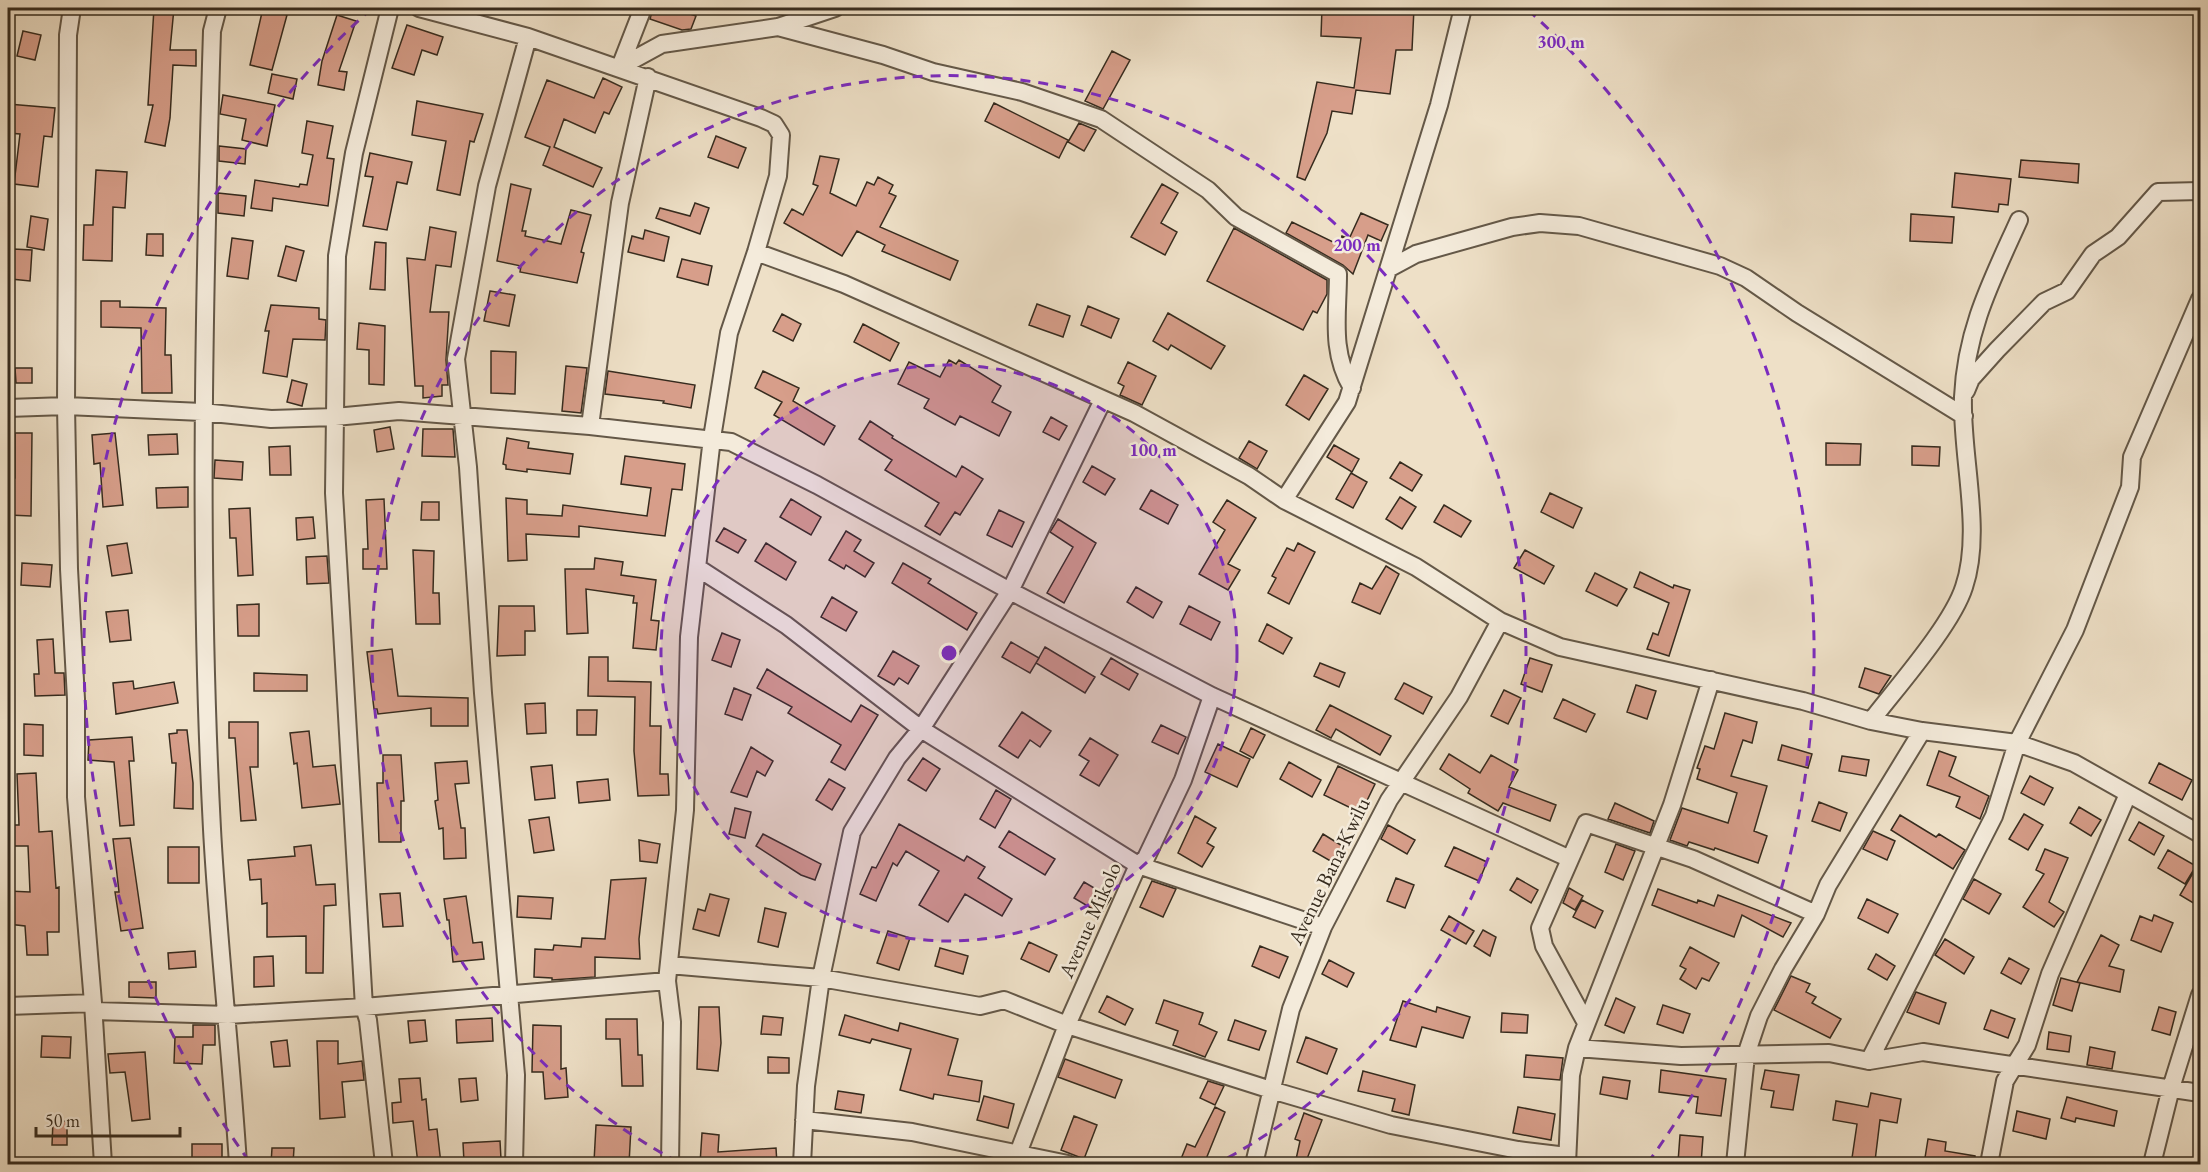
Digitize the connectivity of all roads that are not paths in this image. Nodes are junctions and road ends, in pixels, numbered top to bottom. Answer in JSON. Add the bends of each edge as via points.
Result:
{"nodes":[{"id":1,"x":72,"y":8,"type":"edge"},
{"id":2,"x":218,"y":8,"type":"edge"},
{"id":3,"x":390,"y":8,"type":"edge"},
{"id":4,"x":419,"y":8,"type":"edge"},
{"id":5,"x":644,"y":8,"type":"edge"},
{"id":6,"x":835,"y":8,"type":"edge"},
{"id":7,"x":1463,"y":8,"type":"edge"},
{"id":8,"x":778,"y":27,"type":"junction"},
{"id":9,"x":528,"y":37,"type":"junction"},
{"id":10,"x":620,"y":67,"type":"junction"},
{"id":11,"x":648,"y":76,"type":"junction"},
{"id":12,"x":2200,"y":191,"type":"edge"},
{"id":13,"x":2019,"y":220,"type":"dead end"},
{"id":14,"x":756,"y":252,"type":"junction"},
{"id":15,"x":1390,"y":268,"type":"junction"},
{"id":16,"x":2200,"y":299,"type":"edge"},
{"id":17,"x":1352,"y":388,"type":"junction"},
{"id":18,"x":1963,"y":397,"type":"junction"},
{"id":19,"x":1103,"y":400,"type":"junction"},
{"id":20,"x":66,"y":406,"type":"junction"},
{"id":21,"x":8,"y":408,"type":"edge"},
{"id":22,"x":202,"y":412,"type":"junction"},
{"id":23,"x":461,"y":414,"type":"junction"},
{"id":24,"x":1964,"y":416,"type":"junction"},
{"id":25,"x":335,"y":417,"type":"junction"},
{"id":26,"x":590,"y":426,"type":"junction"},
{"id":27,"x":712,"y":438,"type":"junction"},
{"id":28,"x":1284,"y":500,"type":"junction"},
{"id":29,"x":698,"y":568,"type":"junction"},
{"id":30,"x":1010,"y":591,"type":"junction"},
{"id":31,"x":1500,"y":621,"type":"junction"},
{"id":32,"x":1711,"y":680,"type":"junction"},
{"id":33,"x":1212,"y":696,"type":"junction"},
{"id":34,"x":1871,"y":721,"type":"junction"},
{"id":35,"x":921,"y":729,"type":"junction"},
{"id":36,"x":1922,"y":732,"type":"junction"},
{"id":37,"x":2017,"y":743,"type":"junction"},
{"id":38,"x":1403,"y":783,"type":"junction"},
{"id":39,"x":2128,"y":794,"type":"junction"},
{"id":40,"x":2200,"y":834,"type":"edge"},
{"id":41,"x":1655,"y":848,"type":"junction"},
{"id":42,"x":1568,"y":858,"type":"junction"},
{"id":43,"x":1138,"y":865,"type":"junction"},
{"id":44,"x":1816,"y":914,"type":"junction"},
{"id":45,"x":1323,"y":927,"type":"junction"},
{"id":46,"x":668,"y":973,"type":"junction"},
{"id":47,"x":821,"y":978,"type":"junction"},
{"id":48,"x":508,"y":994,"type":"junction"},
{"id":49,"x":2200,"y":995,"type":"edge"},
{"id":50,"x":8,"y":1006,"type":"edge"},
{"id":51,"x":93,"y":1007,"type":"junction"},
{"id":52,"x":364,"y":1007,"type":"junction"},
{"id":53,"x":228,"y":1015,"type":"junction"},
{"id":54,"x":1585,"y":1021,"type":"junction"},
{"id":55,"x":1067,"y":1025,"type":"junction"},
{"id":56,"x":1577,"y":1048,"type":"junction"},
{"id":57,"x":1746,"y":1055,"type":"junction"},
{"id":58,"x":1869,"y":1061,"type":"junction"},
{"id":59,"x":2014,"y":1064,"type":"junction"},
{"id":60,"x":2171,"y":1088,"type":"junction"},
{"id":61,"x":1271,"y":1090,"type":"junction"},
{"id":62,"x":2200,"y":1094,"type":"edge"},
{"id":63,"x":804,"y":1120,"type":"junction"},
{"id":64,"x":1016,"y":1160,"type":"edge"},
{"id":65,"x":1567,"y":1160,"type":"edge"},
{"id":66,"x":103,"y":1164,"type":"edge"},
{"id":67,"x":238,"y":1164,"type":"edge"},
{"id":68,"x":384,"y":1164,"type":"edge"},
{"id":69,"x":514,"y":1164,"type":"edge"},
{"id":70,"x":670,"y":1164,"type":"edge"},
{"id":71,"x":802,"y":1164,"type":"edge"},
{"id":72,"x":1068,"y":1164,"type":"edge"},
{"id":73,"x":1254,"y":1164,"type":"edge"},
{"id":74,"x":1735,"y":1164,"type":"edge"},
{"id":75,"x":1989,"y":1164,"type":"edge"},
{"id":76,"x":2152,"y":1164,"type":"edge"}],
"edges":[{"from":1,"to":20,"type":"street","via":[[68,35]]},
{"from":2,"to":22,"type":"street","via":[[212,31]]},
{"from":3,"to":25,"type":"street","via":[[354,153],[337,256]]},
{"from":4,"to":9,"type":"street"},
{"from":5,"to":10,"type":"street"},
{"from":6,"to":8,"type":"street"},
{"from":7,"to":15,"type":"street","via":[[1439,105]]},
{"from":8,"to":10,"type":"street","via":[[662,44]]},
{"from":8,"to":17,"type":"street","via":[[933,72],[1022,92],[1101,119],[1208,190],[1236,217],[1338,274],[1336,335],[1341,369]]},
{"from":9,"to":10,"type":"street"},
{"from":9,"to":23,"type":"street","via":[[487,186],[456,359]]},
{"from":10,"to":11,"type":"street"},
{"from":11,"to":14,"type":"street","via":[[761,118],[774,124],[781,135],[778,176]]},
{"from":11,"to":26,"type":"street","via":[[620,203]]},
{"from":12,"to":18,"type":"street","via":[[2158,192],[2118,237],[2093,254],[2067,291],[2044,302],[1997,350],[1971,380]]},
{"from":13,"to":18,"type":"street","via":[[1980,306],[1969,348]]},
{"from":14,"to":19,"type":"street","via":[[844,284]]},
{"from":14,"to":27,"type":"street","via":[[729,333]]},
{"from":15,"to":17,"type":"street"},
{"from":15,"to":24,"type":"street","via":[[1416,254],[1512,227],[1579,225],[1720,266],[1746,278]]},
{"from":16,"to":37,"type":"street","via":[[2132,457],[2130,487],[2075,630]]},
{"from":17,"to":28,"type":"street"},
{"from":18,"to":24,"type":"street"},
{"from":19,"to":28,"type":"street","via":[[1249,476]]},
{"from":19,"to":30,"type":"street"},
{"from":20,"to":21,"type":"street"},
{"from":20,"to":22,"type":"street"},
{"from":20,"to":51,"type":"street","via":[[76,797]]},
{"from":22,"to":25,"type":"street","via":[[271,419]]},
{"from":22,"to":53,"type":"street","via":[[212,831]]},
{"from":23,"to":25,"type":"street","via":[[399,411]]},
{"from":23,"to":26,"type":"street"},
{"from":23,"to":48,"type":"street"},
{"from":24,"to":34,"type":"street","via":[[1972,559],[1964,589],[1940,629]]},
{"from":25,"to":52,"type":"street","via":[[334,493]]},
{"from":26,"to":27,"type":"street"},
{"from":27,"to":29,"type":"street"},
{"from":27,"to":30,"type":"street","via":[[731,442],[817,485]]},
{"from":28,"to":31,"type":"street","via":[[1416,567]]},
{"from":29,"to":35,"type":"street","via":[[786,625]]},
{"from":29,"to":46,"type":"street","via":[[689,637],[685,810]]},
{"from":30,"to":33,"type":"street"},
{"from":30,"to":35,"type":"street"},
{"from":31,"to":32,"type":"street","via":[[1560,647]]},
{"from":31,"to":38,"type":"street","name":"Avenue Bana-Kwilu","via":[[1459,697]]},
{"from":32,"to":34,"type":"street"},
{"from":32,"to":41,"type":"street"},
{"from":33,"to":38,"type":"street"},
{"from":33,"to":43,"type":"street","name":"Avenue Mikolo","via":[[1183,780],[1146,858]]},
{"from":34,"to":36,"type":"street"},
{"from":35,"to":43,"type":"street"},
{"from":35,"to":47,"type":"street","via":[[897,758],[852,832]]},
{"from":36,"to":37,"type":"street"},
{"from":36,"to":44,"type":"street","via":[[1828,885]]},
{"from":37,"to":39,"type":"street","via":[[2074,763]]},
{"from":37,"to":58,"type":"street","via":[[1994,816]]},
{"from":38,"to":42,"type":"street"},
{"from":38,"to":45,"type":"street","name":"Avenue Bana-Kwilu","via":[[1389,800]]},
{"from":39,"to":40,"type":"street"},
{"from":39,"to":59,"type":"street","via":[[2050,974],[2027,1045]]},
{"from":41,"to":42,"type":"street","via":[[1586,822]]},
{"from":41,"to":44,"type":"street","via":[[1693,859]]},
{"from":41,"to":54,"type":"street"},
{"from":42,"to":54,"type":"street","via":[[1540,928],[1544,946]]},
{"from":43,"to":45,"type":"street"},
{"from":43,"to":55,"type":"street","name":"Avenue Mikolo"},
{"from":44,"to":57,"type":"street","via":[[1759,1016]]},
{"from":45,"to":61,"type":"street","name":"Avenue Bana-Kwilu","via":[[1291,1009]]},
{"from":46,"to":47,"type":"street"},
{"from":46,"to":48,"type":"street"},
{"from":46,"to":70,"type":"street","via":[[672,1022]]},
{"from":47,"to":55,"type":"street","via":[[980,1006],[1004,1000]]},
{"from":47,"to":63,"type":"street"},
{"from":48,"to":52,"type":"street"},
{"from":48,"to":69,"type":"street","via":[[516,1075]]},
{"from":49,"to":60,"type":"street"},
{"from":50,"to":51,"type":"street"},
{"from":51,"to":53,"type":"street"},
{"from":51,"to":66,"type":"street"},
{"from":52,"to":53,"type":"street"},
{"from":52,"to":68,"type":"street"},
{"from":53,"to":67,"type":"street"},
{"from":54,"to":56,"type":"street"},
{"from":55,"to":61,"type":"street"},
{"from":55,"to":64,"type":"street","name":"Avenue Mikolo"},
{"from":56,"to":57,"type":"street","via":[[1681,1056]]},
{"from":56,"to":65,"type":"street","via":[[1571,1075]]},
{"from":57,"to":58,"type":"street","via":[[1829,1053]]},
{"from":57,"to":74,"type":"street"},
{"from":58,"to":59,"type":"street","via":[[1923,1052]]},
{"from":59,"to":60,"type":"street"},
{"from":59,"to":75,"type":"street","via":[[2005,1081]]},
{"from":60,"to":62,"type":"street"},
{"from":60,"to":76,"type":"street"},
{"from":61,"to":65,"type":"street","via":[[1391,1125]]},
{"from":61,"to":73,"type":"street","name":"Avenue Bana-Kwilu"},
{"from":63,"to":64,"type":"street","via":[[912,1132]]},
{"from":63,"to":71,"type":"street"},
{"from":64,"to":72,"type":"street","via":[[1046,1158]]}]}
